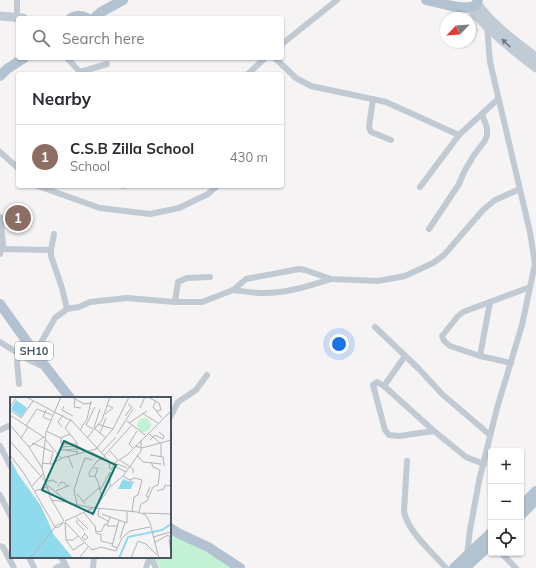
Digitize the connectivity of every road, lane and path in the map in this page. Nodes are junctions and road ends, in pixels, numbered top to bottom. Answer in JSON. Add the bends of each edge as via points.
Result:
{"nodes":[{"id":1,"x":17,"y":0,"type":"edge"},
{"id":2,"x":123,"y":0,"type":"edge"},
{"id":3,"x":337,"y":0,"type":"edge"},
{"id":4,"x":426,"y":0,"type":"edge"},
{"id":5,"x":454,"y":0,"type":"edge"},
{"id":6,"x":442,"y":3,"type":"junction"},
{"id":7,"x":471,"y":3,"type":"edge"},
{"id":8,"x":0,"y":16,"type":"edge"},
{"id":9,"x":20,"y":16,"type":"edge"},
{"id":10,"x":96,"y":16,"type":"edge"},
{"id":11,"x":16,"y":18,"type":"edge"},
{"id":12,"x":489,"y":22,"type":"junction"},
{"id":13,"x":284,"y":41,"type":"edge"},
{"id":14,"x":536,"y":57,"type":"edge"},
{"id":15,"x":21,"y":60,"type":"edge"},
{"id":16,"x":69,"y":60,"type":"edge"},
{"id":17,"x":263,"y":60,"type":"edge"},
{"id":18,"x":277,"y":60,"type":"edge"},
{"id":19,"x":107,"y":64,"type":"dead end"},
{"id":20,"x":536,"y":68,"type":"edge"},
{"id":21,"x":80,"y":72,"type":"edge"},
{"id":22,"x":80,"y":72,"type":"edge"},
{"id":23,"x":250,"y":72,"type":"edge"},
{"id":24,"x":0,"y":76,"type":"edge"},
{"id":25,"x":373,"y":99,"type":"junction"},
{"id":26,"x":498,"y":99,"type":"junction"},
{"id":27,"x":482,"y":114,"type":"junction"},
{"id":28,"x":459,"y":135,"type":"junction"},
{"id":29,"x":392,"y":140,"type":"dead end"},
{"id":30,"x":0,"y":152,"type":"edge"},
{"id":31,"x":16,"y":166,"type":"edge"},
{"id":32,"x":420,"y":187,"type":"dead end"},
{"id":33,"x":44,"y":188,"type":"edge"},
{"id":34,"x":215,"y":188,"type":"edge"},
{"id":35,"x":520,"y":189,"type":"junction"},
{"id":36,"x":0,"y":217,"type":"edge"},
{"id":37,"x":429,"y":229,"type":"dead end"},
{"id":38,"x":54,"y":234,"type":"dead end"},
{"id":39,"x":51,"y":250,"type":"junction"},
{"id":40,"x":1,"y":252,"type":"edge"},
{"id":41,"x":536,"y":266,"type":"edge"},
{"id":42,"x":210,"y":277,"type":"dead end"},
{"id":43,"x":331,"y":279,"type":"junction"},
{"id":44,"x":530,"y":286,"type":"junction"},
{"id":45,"x":233,"y":290,"type":"junction"},
{"id":46,"x":175,"y":302,"type":"junction"},
{"id":47,"x":490,"y":302,"type":"junction"},
{"id":48,"x":0,"y":304,"type":"edge"},
{"id":49,"x":67,"y":309,"type":"junction"},
{"id":50,"x":375,"y":327,"type":"dead end"},
{"id":51,"x":0,"y":342,"type":"edge"},
{"id":52,"x":35,"y":353,"type":"junction"},
{"id":53,"x":19,"y":354,"type":"junction"},
{"id":54,"x":405,"y":356,"type":"junction"},
{"id":55,"x":480,"y":356,"type":"junction"},
{"id":56,"x":511,"y":363,"type":"junction"},
{"id":57,"x":48,"y":369,"type":"junction"},
{"id":58,"x":207,"y":375,"type":"dead end"},
{"id":59,"x":19,"y":384,"type":"dead end"},
{"id":60,"x":384,"y":386,"type":"junction"},
{"id":61,"x":69,"y":397,"type":"edge"},
{"id":62,"x":171,"y":415,"type":"edge"},
{"id":63,"x":10,"y":425,"type":"edge"},
{"id":64,"x":0,"y":430,"type":"edge"},
{"id":65,"x":434,"y":431,"type":"junction"},
{"id":66,"x":490,"y":435,"type":"junction"},
{"id":67,"x":0,"y":446,"type":"edge"},
{"id":68,"x":407,"y":461,"type":"dead end"},
{"id":69,"x":484,"y":464,"type":"junction"},
{"id":70,"x":10,"y":465,"type":"edge"},
{"id":71,"x":536,"y":491,"type":"edge"},
{"id":72,"x":0,"y":495,"type":"edge"},
{"id":73,"x":536,"y":500,"type":"edge"},
{"id":74,"x":524,"y":502,"type":"edge"},
{"id":75,"x":536,"y":505,"type":"edge"},
{"id":76,"x":524,"y":512,"type":"edge"},
{"id":77,"x":10,"y":515,"type":"edge"},
{"id":78,"x":524,"y":516,"type":"edge"},
{"id":79,"x":171,"y":529,"type":"edge"},
{"id":80,"x":488,"y":542,"type":"edge"},
{"id":81,"x":488,"y":543,"type":"edge"},
{"id":82,"x":488,"y":543,"type":"edge"},
{"id":83,"x":0,"y":546,"type":"edge"},
{"id":84,"x":504,"y":556,"type":"edge"},
{"id":85,"x":467,"y":557,"type":"junction"},
{"id":86,"x":29,"y":558,"type":"edge"},
{"id":87,"x":151,"y":558,"type":"edge"},
{"id":88,"x":151,"y":558,"type":"edge"},
{"id":89,"x":66,"y":566,"type":"edge"},
{"id":90,"x":14,"y":568,"type":"edge"},
{"id":91,"x":34,"y":568,"type":"edge"},
{"id":92,"x":56,"y":568,"type":"edge"},
{"id":93,"x":146,"y":568,"type":"edge"},
{"id":94,"x":156,"y":568,"type":"edge"},
{"id":95,"x":240,"y":568,"type":"edge"},
{"id":96,"x":446,"y":568,"type":"edge"},
{"id":97,"x":454,"y":568,"type":"edge"},
{"id":98,"x":465,"y":568,"type":"edge"},
{"id":99,"x":468,"y":568,"type":"edge"},
{"id":100,"x":516,"y":568,"type":"edge"}],
"edges":[{"from":1,"to":9,"type":"street"},
{"from":2,"to":10,"type":"main road"},
{"from":3,"to":13,"type":"street"},
{"from":4,"to":6,"type":"main road"},
{"from":5,"to":6,"type":"main road"},
{"from":6,"to":7,"type":"main road","via":[[453,7]]},
{"from":7,"to":12,"type":"main road","via":[[483,12]]},
{"from":8,"to":11,"type":"main road"},
{"from":12,"to":14,"type":"main road"},
{"from":20,"to":12,"type":"main road","one_way":true,"via":[[510,47]]},
{"from":12,"to":26,"type":"street","via":[[490,62]]},
{"from":15,"to":24,"type":"main road"},
{"from":16,"to":22,"type":"street"},
{"from":17,"to":23,"type":"street"},
{"from":18,"to":25,"type":"street","via":[[296,78],[311,86]]},
{"from":19,"to":21,"type":"street"},
{"from":25,"to":28,"type":"street","via":[[386,102]]},
{"from":25,"to":29,"type":"street","via":[[369,127],[371,132]]},
{"from":26,"to":27,"type":"street"},
{"from":26,"to":35,"type":"street"},
{"from":27,"to":28,"type":"street"},
{"from":27,"to":37,"type":"street","via":[[487,128],[484,142]]},
{"from":28,"to":32,"type":"street"},
{"from":30,"to":31,"type":"street"},
{"from":33,"to":34,"type":"street","via":[[100,208],[150,214],[179,208]]},
{"from":35,"to":41,"type":"street"},
{"from":35,"to":43,"type":"street","via":[[495,200],[483,210],[433,264],[405,276],[378,281]]},
{"from":36,"to":40,"type":"street","via":[[3,244]]},
{"from":38,"to":39,"type":"street"},
{"from":39,"to":40,"type":"street"},
{"from":39,"to":49,"type":"street"},
{"from":41,"to":44,"type":"street"},
{"from":42,"to":46,"type":"street","via":[[188,278],[178,282]]},
{"from":43,"to":45,"type":"street","via":[[263,294]]},
{"from":43,"to":45,"type":"street","via":[[299,270],[246,279]]},
{"from":44,"to":47,"type":"street"},
{"from":44,"to":56,"type":"street"},
{"from":45,"to":46,"type":"street","via":[[202,302]]},
{"from":46,"to":49,"type":"street","via":[[127,298],[90,302]]},
{"from":47,"to":55,"type":"street"},
{"from":47,"to":55,"type":"street","via":[[463,312],[442,336],[450,346]]},
{"from":48,"to":52,"type":"main road","number":"SH10"},
{"from":49,"to":52,"type":"street","via":[[55,318]]},
{"from":50,"to":54,"type":"street"},
{"from":51,"to":53,"type":"street"},
{"from":52,"to":57,"type":"main road","number":"SH10"},
{"from":53,"to":57,"type":"street"},
{"from":53,"to":59,"type":"street"},
{"from":54,"to":60,"type":"street"},
{"from":54,"to":66,"type":"street","via":[[442,394]]},
{"from":55,"to":56,"type":"street"},
{"from":56,"to":66,"type":"street"},
{"from":57,"to":61,"type":"main road","number":"SH10"},
{"from":58,"to":62,"type":"street","via":[[196,390],[178,402]]},
{"from":60,"to":65,"type":"street"},
{"from":60,"to":65,"type":"street","via":[[378,382],[373,385],[385,430],[389,435]]},
{"from":63,"to":64,"type":"street"},
{"from":65,"to":69,"type":"street","via":[[466,457]]},
{"from":66,"to":69,"type":"street"},
{"from":67,"to":70,"type":"street"},
{"from":68,"to":96,"type":"street","via":[[405,519],[414,533]]},
{"from":69,"to":85,"type":"street"},
{"from":71,"to":74,"type":"main road"},
{"from":72,"to":77,"type":"street"},
{"from":73,"to":76,"type":"main road"},
{"from":75,"to":78,"type":"main road"},
{"from":79,"to":95,"type":"main road","via":[[208,547]]},
{"from":80,"to":85,"type":"main road"},
{"from":81,"to":98,"type":"main road"},
{"from":82,"to":99,"type":"main road"},
{"from":83,"to":90,"type":"street","via":[[2,545]]},
{"from":84,"to":100,"type":"street"},
{"from":85,"to":97,"type":"main road"},
{"from":86,"to":91,"type":"street"},
{"from":87,"to":93,"type":"street"},
{"from":88,"to":94,"type":"street"},
{"from":89,"to":92,"type":"street"}]}
